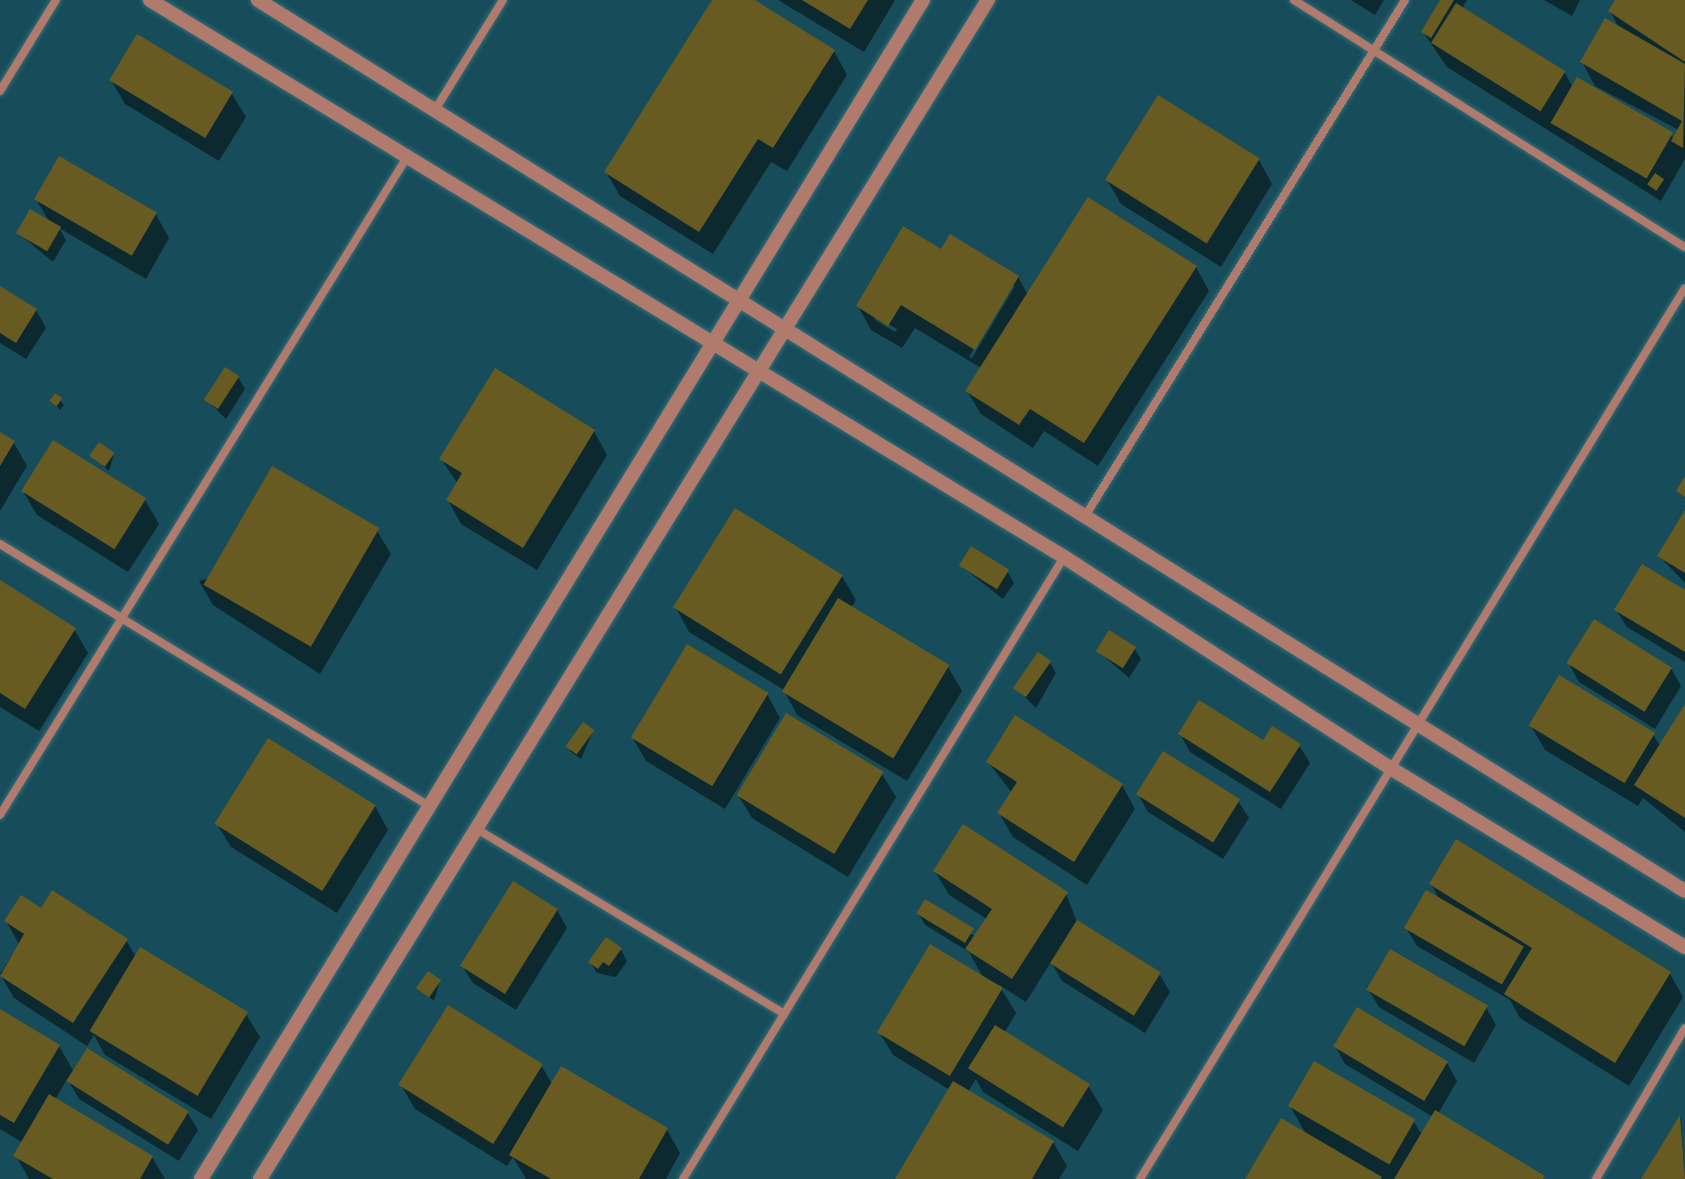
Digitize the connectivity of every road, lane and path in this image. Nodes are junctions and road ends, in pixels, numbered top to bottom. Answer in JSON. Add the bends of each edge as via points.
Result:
{"nodes":[{"id":1,"x":56,"y":0,"type":"edge"},
{"id":2,"x":150,"y":0,"type":"edge"},
{"id":3,"x":258,"y":0,"type":"edge"},
{"id":4,"x":503,"y":0,"type":"edge"},
{"id":5,"x":923,"y":0,"type":"edge"},
{"id":6,"x":988,"y":0,"type":"edge"},
{"id":7,"x":1294,"y":0,"type":"edge"},
{"id":8,"x":1405,"y":0,"type":"edge"},
{"id":9,"x":1375,"y":49,"type":"junction"},
{"id":10,"x":0,"y":90,"type":"edge"},
{"id":11,"x":436,"y":110,"type":"junction"},
{"id":12,"x":407,"y":157,"type":"junction"},
{"id":13,"x":1685,"y":247,"type":"edge"},
{"id":14,"x":1685,"y":288,"type":"edge"},
{"id":15,"x":740,"y":299,"type":"junction"},
{"id":16,"x":788,"y":328,"type":"junction"},
{"id":17,"x":713,"y":343,"type":"junction"},
{"id":18,"x":761,"y":372,"type":"junction"},
{"id":19,"x":1084,"y":517,"type":"junction"},
{"id":20,"x":0,"y":544,"type":"edge"},
{"id":21,"x":1064,"y":557,"type":"junction"},
{"id":22,"x":121,"y":618,"type":"junction"},
{"id":23,"x":1415,"y":723,"type":"junction"},
{"id":24,"x":1387,"y":766,"type":"junction"},
{"id":25,"x":429,"y":806,"type":"junction"},
{"id":26,"x":0,"y":815,"type":"edge"},
{"id":27,"x":480,"y":831,"type":"junction"},
{"id":28,"x":1685,"y":891,"type":"edge"},
{"id":29,"x":1685,"y":947,"type":"edge"},
{"id":30,"x":784,"y":1014,"type":"junction"},
{"id":31,"x":1685,"y":1028,"type":"edge"},
{"id":32,"x":201,"y":1179,"type":"edge"},
{"id":33,"x":260,"y":1179,"type":"edge"},
{"id":34,"x":683,"y":1179,"type":"edge"},
{"id":35,"x":1140,"y":1179,"type":"edge"},
{"id":36,"x":1596,"y":1179,"type":"edge"}],
"edges":[{"from":1,"to":10,"type":"lane"},
{"from":2,"to":12,"type":"street"},
{"from":3,"to":11,"type":"street"},
{"from":4,"to":11,"type":"lane"},
{"from":5,"to":15,"type":"street"},
{"from":6,"to":16,"type":"street"},
{"from":7,"to":9,"type":"lane"},
{"from":8,"to":9,"type":"lane"},
{"from":9,"to":13,"type":"lane"},
{"from":9,"to":19,"type":"lane"},
{"from":11,"to":15,"type":"street"},
{"from":12,"to":17,"type":"street"},
{"from":12,"to":22,"type":"lane"},
{"from":14,"to":23,"type":"lane"},
{"from":15,"to":16,"type":"street"},
{"from":15,"to":17,"type":"street"},
{"from":16,"to":18,"type":"street"},
{"from":16,"to":19,"type":"street"},
{"from":17,"to":18,"type":"street"},
{"from":17,"to":25,"type":"street"},
{"from":18,"to":21,"type":"street"},
{"from":18,"to":27,"type":"street"},
{"from":19,"to":23,"type":"street"},
{"from":20,"to":22,"type":"lane"},
{"from":21,"to":24,"type":"street"},
{"from":21,"to":30,"type":"lane"},
{"from":22,"to":25,"type":"lane"},
{"from":22,"to":26,"type":"lane"},
{"from":23,"to":24,"type":"lane"},
{"from":23,"to":28,"type":"street"},
{"from":24,"to":29,"type":"street"},
{"from":24,"to":35,"type":"lane"},
{"from":25,"to":32,"type":"street"},
{"from":27,"to":30,"type":"lane"},
{"from":27,"to":33,"type":"street"},
{"from":30,"to":34,"type":"lane"},
{"from":31,"to":36,"type":"lane"}]}
